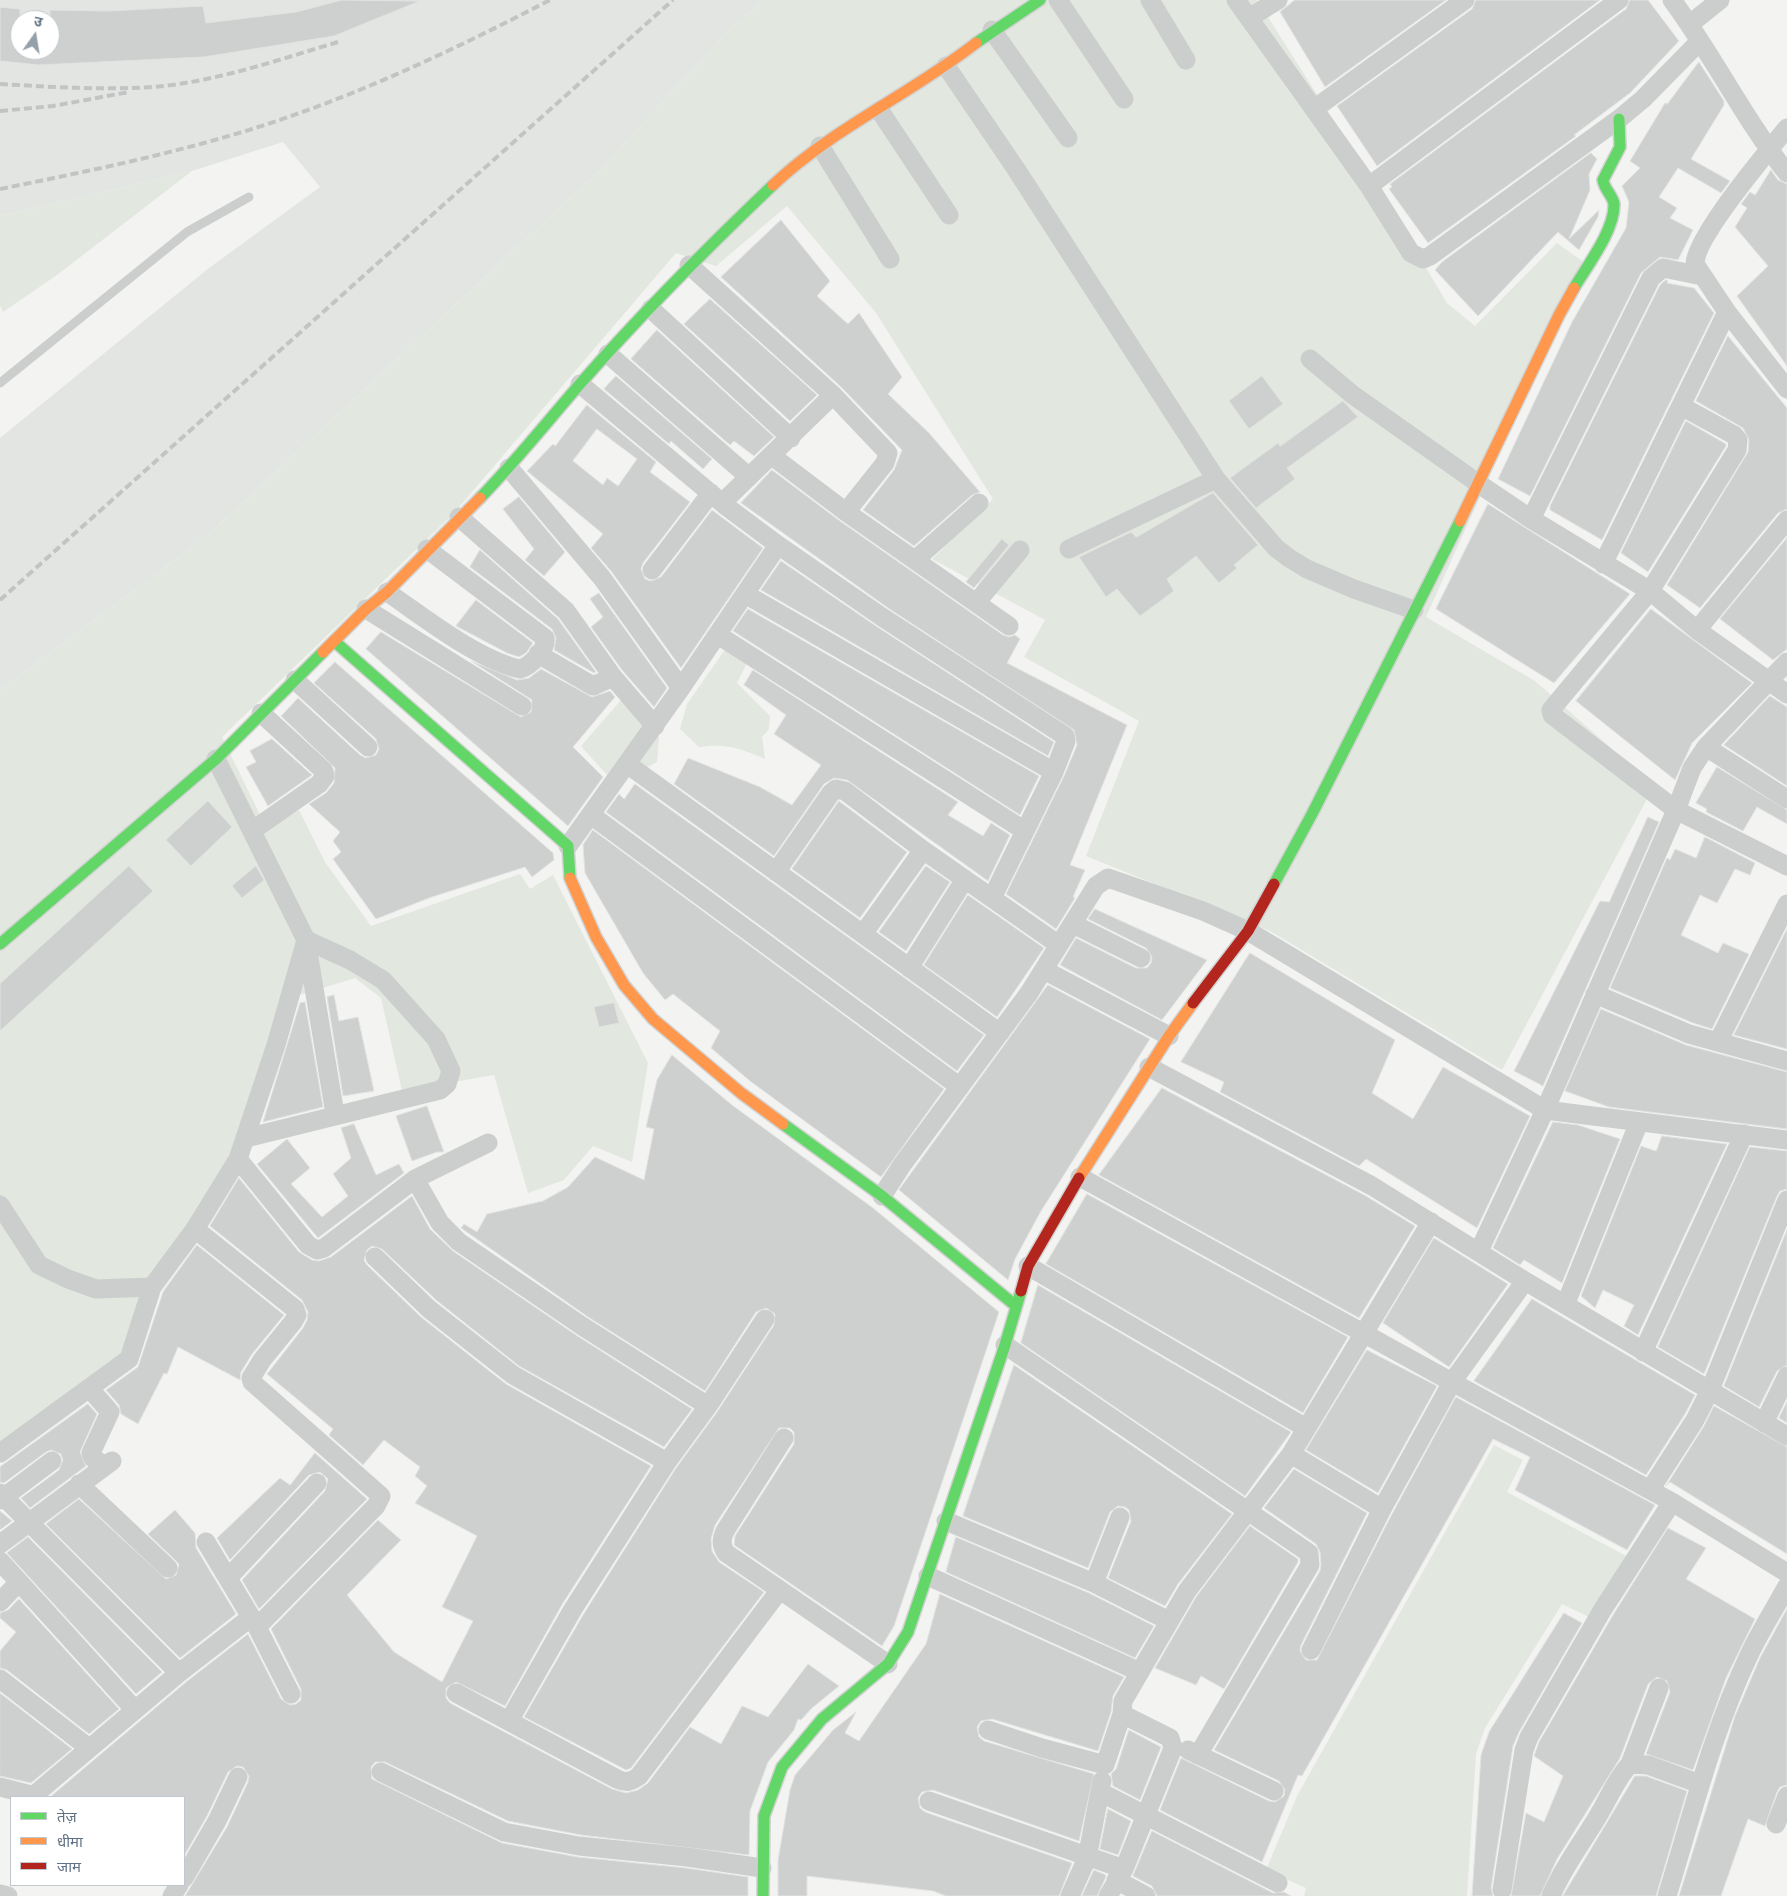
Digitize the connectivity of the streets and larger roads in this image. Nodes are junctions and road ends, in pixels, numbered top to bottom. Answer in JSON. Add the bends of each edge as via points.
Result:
{"nodes":[{"id":1,"x":1040,"y":0,"type":"edge"},
{"id":2,"x":1058,"y":0,"type":"edge"},
{"id":3,"x":1150,"y":0,"type":"edge"},
{"id":4,"x":1236,"y":0,"type":"edge"},
{"id":5,"x":1278,"y":0,"type":"edge"},
{"id":6,"x":1465,"y":0,"type":"edge"},
{"id":7,"x":1619,"y":0,"type":"edge"},
{"id":8,"x":1672,"y":0,"type":"edge"},
{"id":9,"x":1720,"y":0,"type":"edge"},
{"id":10,"x":1250,"y":18,"type":"junction"},
{"id":11,"x":1690,"y":24,"type":"junction"},
{"id":12,"x":992,"y":30,"type":"junction"},
{"id":13,"x":1700,"y":41,"type":"junction"},
{"id":14,"x":1186,"y":60,"type":"dead end"},
{"id":15,"x":946,"y":66,"type":"junction"},
{"id":16,"x":1124,"y":99,"type":"dead end"},
{"id":17,"x":1314,"y":109,"type":"junction"},
{"id":18,"x":880,"y":111,"type":"junction"},
{"id":19,"x":1619,"y":119,"type":"junction"},
{"id":20,"x":1787,"y":128,"type":"edge"},
{"id":21,"x":1068,"y":138,"type":"dead end"},
{"id":22,"x":820,"y":146,"type":"junction"},
{"id":23,"x":1769,"y":150,"type":"junction"},
{"id":24,"x":1787,"y":172,"type":"edge"},
{"id":25,"x":1369,"y":186,"type":"junction"},
{"id":26,"x":949,"y":215,"type":"dead end"},
{"id":27,"x":890,"y":259,"type":"dead end"},
{"id":28,"x":689,"y":265,"type":"junction"},
{"id":29,"x":1702,"y":276,"type":"junction"},
{"id":30,"x":650,"y":309,"type":"junction"},
{"id":31,"x":1727,"y":312,"type":"junction"},
{"id":32,"x":608,"y":354,"type":"junction"},
{"id":33,"x":1310,"y":358,"type":"dead end"},
{"id":34,"x":580,"y":384,"type":"junction"},
{"id":35,"x":1787,"y":389,"type":"edge"},
{"id":36,"x":833,"y":395,"type":"junction"},
{"id":37,"x":1681,"y":406,"type":"junction"},
{"id":38,"x":791,"y":438,"type":"junction"},
{"id":39,"x":772,"y":456,"type":"junction"},
{"id":40,"x":509,"y":468,"type":"junction"},
{"id":41,"x":749,"y":477,"type":"junction"},
{"id":42,"x":1216,"y":479,"type":"junction"},
{"id":43,"x":1479,"y":484,"type":"junction"},
{"id":44,"x":717,"y":498,"type":"junction"},
{"id":45,"x":979,"y":503,"type":"dead end"},
{"id":46,"x":846,"y":512,"type":"junction"},
{"id":47,"x":459,"y":517,"type":"junction"},
{"id":48,"x":1531,"y":520,"type":"junction"},
{"id":49,"x":1787,"y":520,"type":"edge"},
{"id":50,"x":778,"y":545,"type":"junction"},
{"id":51,"x":427,"y":549,"type":"junction"},
{"id":52,"x":1069,"y":549,"type":"dead end"},
{"id":53,"x":1020,"y":550,"type":"dead end"},
{"id":54,"x":916,"y":559,"type":"junction"},
{"id":55,"x":1603,"y":564,"type":"junction"},
{"id":56,"x":652,"y":570,"type":"dead end"},
{"id":57,"x":1650,"y":591,"type":"junction"},
{"id":58,"x":387,"y":592,"type":"junction"},
{"id":59,"x":745,"y":594,"type":"junction"},
{"id":60,"x":976,"y":603,"type":"junction"},
{"id":61,"x":366,"y":609,"type":"junction"},
{"id":62,"x":1414,"y":610,"type":"junction"},
{"id":63,"x":1009,"y":626,"type":"dead end"},
{"id":64,"x":1697,"y":630,"type":"junction"},
{"id":65,"x":718,"y":635,"type":"junction"},
{"id":66,"x":334,"y":641,"type":"junction"},
{"id":67,"x":538,"y":654,"type":"junction"},
{"id":68,"x":1787,"y":662,"type":"edge"},
{"id":69,"x":613,"y":677,"type":"junction"},
{"id":70,"x":295,"y":680,"type":"junction"},
{"id":71,"x":1771,"y":681,"type":"junction"},
{"id":72,"x":681,"y":688,"type":"junction"},
{"id":73,"x":1787,"y":694,"type":"edge"},
{"id":74,"x":522,"y":706,"type":"dead end"},
{"id":75,"x":261,"y":713,"type":"junction"},
{"id":76,"x":655,"y":726,"type":"junction"},
{"id":77,"x":368,"y":747,"type":"dead end"},
{"id":78,"x":1706,"y":748,"type":"junction"},
{"id":79,"x":216,"y":759,"type":"junction"},
{"id":80,"x":627,"y":764,"type":"junction"},
{"id":81,"x":1054,"y":772,"type":"junction"},
{"id":82,"x":1787,"y":799,"type":"edge"},
{"id":83,"x":1676,"y":810,"type":"junction"},
{"id":84,"x":591,"y":815,"type":"junction"},
{"id":85,"x":253,"y":830,"type":"junction"},
{"id":86,"x":1025,"y":831,"type":"junction"},
{"id":87,"x":568,"y":846,"type":"junction"},
{"id":88,"x":923,"y":850,"type":"junction"},
{"id":89,"x":1787,"y":866,"type":"edge"},
{"id":90,"x":776,"y":872,"type":"junction"},
{"id":91,"x":965,"y":879,"type":"junction"},
{"id":92,"x":992,"y":898,"type":"junction"},
{"id":93,"x":1787,"y":904,"type":"edge"},
{"id":94,"x":1073,"y":924,"type":"junction"},
{"id":95,"x":1248,"y":932,"type":"junction"},
{"id":96,"x":863,"y":934,"type":"junction"},
{"id":97,"x":306,"y":940,"type":"junction"},
{"id":98,"x":0,"y":944,"type":"edge"},
{"id":99,"x":1059,"y":945,"type":"junction"},
{"id":100,"x":1141,"y":958,"type":"dead end"},
{"id":101,"x":909,"y":968,"type":"junction"},
{"id":102,"x":1044,"y":970,"type":"junction"},
{"id":103,"x":1595,"y":994,"type":"junction"},
{"id":104,"x":1000,"y":1033,"type":"junction"},
{"id":105,"x":1169,"y":1036,"type":"junction"},
{"id":106,"x":1718,"y":1042,"type":"junction"},
{"id":107,"x":1787,"y":1061,"type":"edge"},
{"id":108,"x":1149,"y":1067,"type":"junction"},
{"id":109,"x":960,"y":1087,"type":"junction"},
{"id":110,"x":1545,"y":1110,"type":"junction"},
{"id":111,"x":335,"y":1114,"type":"junction"},
{"id":112,"x":1639,"y":1122,"type":"junction"},
{"id":113,"x":1744,"y":1134,"type":"junction"},
{"id":114,"x":246,"y":1138,"type":"junction"},
{"id":115,"x":1787,"y":1140,"type":"edge"},
{"id":116,"x":488,"y":1143,"type":"dead end"},
{"id":117,"x":238,"y":1159,"type":"junction"},
{"id":118,"x":1080,"y":1177,"type":"junction"},
{"id":119,"x":415,"y":1179,"type":"junction"},
{"id":120,"x":882,"y":1196,"type":"junction"},
{"id":121,"x":1787,"y":1200,"type":"edge"},
{"id":122,"x":0,"y":1204,"type":"edge"},
{"id":123,"x":1431,"y":1222,"type":"junction"},
{"id":124,"x":195,"y":1229,"type":"junction"},
{"id":125,"x":1479,"y":1251,"type":"junction"},
{"id":126,"x":375,"y":1258,"type":"dead end"},
{"id":127,"x":1028,"y":1266,"type":"junction"},
{"id":128,"x":1525,"y":1281,"type":"junction"},
{"id":129,"x":152,"y":1287,"type":"junction"},
{"id":130,"x":1566,"y":1303,"type":"junction"},
{"id":131,"x":1016,"y":1306,"type":"junction"},
{"id":132,"x":765,"y":1319,"type":"dead end"},
{"id":133,"x":1363,"y":1332,"type":"junction"},
{"id":134,"x":1005,"y":1345,"type":"junction"},
{"id":135,"x":1644,"y":1352,"type":"junction"},
{"id":136,"x":1787,"y":1376,"type":"edge"},
{"id":137,"x":1452,"y":1382,"type":"junction"},
{"id":138,"x":90,"y":1389,"type":"junction"},
{"id":139,"x":1710,"y":1390,"type":"junction"},
{"id":140,"x":708,"y":1406,"type":"junction"},
{"id":141,"x":1764,"y":1423,"type":"junction"},
{"id":142,"x":1306,"y":1428,"type":"junction"},
{"id":143,"x":1787,"y":1436,"type":"edge"},
{"id":144,"x":784,"y":1438,"type":"dead end"},
{"id":145,"x":0,"y":1453,"type":"edge"},
{"id":146,"x":1291,"y":1454,"type":"junction"},
{"id":147,"x":52,"y":1461,"type":"dead end"},
{"id":148,"x":667,"y":1462,"type":"junction"},
{"id":149,"x":317,"y":1483,"type":"dead end"},
{"id":150,"x":79,"y":1484,"type":"junction"},
{"id":151,"x":1650,"y":1490,"type":"junction"},
{"id":152,"x":1,"y":1496,"type":"edge"},
{"id":153,"x":1672,"y":1502,"type":"junction"},
{"id":154,"x":1382,"y":1509,"type":"junction"},
{"id":155,"x":1248,"y":1512,"type":"junction"},
{"id":156,"x":1120,"y":1517,"type":"dead end"},
{"id":157,"x":30,"y":1522,"type":"junction"},
{"id":158,"x":946,"y":1522,"type":"junction"},
{"id":159,"x":206,"y":1542,"type":"dead end"},
{"id":160,"x":0,"y":1544,"type":"edge"},
{"id":161,"x":0,"y":1560,"type":"edge"},
{"id":162,"x":168,"y":1568,"type":"dead end"},
{"id":163,"x":1787,"y":1573,"type":"edge"},
{"id":164,"x":928,"y":1576,"type":"junction"},
{"id":165,"x":228,"y":1578,"type":"junction"},
{"id":166,"x":19,"y":1582,"type":"junction"},
{"id":167,"x":1094,"y":1583,"type":"junction"},
{"id":168,"x":1787,"y":1586,"type":"edge"},
{"id":169,"x":779,"y":1591,"type":"junction"},
{"id":170,"x":0,"y":1602,"type":"edge"},
{"id":171,"x":1169,"y":1621,"type":"junction"},
{"id":172,"x":253,"y":1622,"type":"junction"},
{"id":173,"x":1311,"y":1650,"type":"dead end"},
{"id":174,"x":888,"y":1664,"type":"junction"},
{"id":175,"x":1140,"y":1672,"type":"junction"},
{"id":176,"x":179,"y":1673,"type":"junction"},
{"id":177,"x":0,"y":1679,"type":"edge"},
{"id":178,"x":1660,"y":1688,"type":"dead end"},
{"id":179,"x":456,"y":1692,"type":"dead end"},
{"id":180,"x":291,"y":1694,"type":"dead end"},
{"id":181,"x":135,"y":1710,"type":"junction"},
{"id":182,"x":1122,"y":1714,"type":"junction"},
{"id":183,"x":509,"y":1721,"type":"junction"},
{"id":184,"x":988,"y":1730,"type":"dead end"},
{"id":185,"x":1173,"y":1743,"type":"junction"},
{"id":186,"x":89,"y":1748,"type":"junction"},
{"id":187,"x":1198,"y":1755,"type":"junction"},
{"id":188,"x":1630,"y":1764,"type":"junction"},
{"id":189,"x":1105,"y":1765,"type":"junction"},
{"id":190,"x":381,"y":1772,"type":"dead end"},
{"id":191,"x":238,"y":1777,"type":"dead end"},
{"id":192,"x":1700,"y":1784,"type":"junction"},
{"id":193,"x":0,"y":1787,"type":"edge"},
{"id":194,"x":1274,"y":1791,"type":"dead end"},
{"id":195,"x":1100,"y":1792,"type":"junction"},
{"id":196,"x":32,"y":1796,"type":"edge"},
{"id":197,"x":37,"y":1796,"type":"edge"},
{"id":198,"x":1787,"y":1796,"type":"edge"},
{"id":199,"x":929,"y":1801,"type":"dead end"},
{"id":200,"x":1146,"y":1817,"type":"junction"},
{"id":201,"x":1776,"y":1824,"type":"dead end"},
{"id":202,"x":192,"y":1852,"type":"edge"},
{"id":203,"x":1087,"y":1858,"type":"junction"},
{"id":204,"x":762,"y":1868,"type":"junction"},
{"id":205,"x":185,"y":1875,"type":"edge"},
{"id":206,"x":1116,"y":1882,"type":"edge"},
{"id":207,"x":1278,"y":1883,"type":"dead end"},
{"id":208,"x":1502,"y":1890,"type":"dead end"},
{"id":209,"x":0,"y":1894,"type":"edge"},
{"id":210,"x":8,"y":1896,"type":"edge"},
{"id":211,"x":763,"y":1896,"type":"edge"},
{"id":212,"x":1070,"y":1896,"type":"edge"},
{"id":213,"x":1146,"y":1896,"type":"edge"},
{"id":214,"x":1551,"y":1896,"type":"edge"},
{"id":215,"x":1666,"y":1896,"type":"edge"}],
"edges":[{"from":1,"to":12,"type":"street"},
{"from":2,"to":16,"type":"street"},
{"from":3,"to":14,"type":"street"},
{"from":4,"to":10,"type":"street"},
{"from":5,"to":10,"type":"street"},
{"from":6,"to":17,"type":"street"},
{"from":7,"to":25,"type":"street"},
{"from":8,"to":11,"type":"street"},
{"from":9,"to":11,"type":"street"},
{"from":10,"to":17,"type":"street"},
{"from":11,"to":13,"type":"street"},
{"from":12,"to":15,"type":"street"},
{"from":12,"to":21,"type":"street"},
{"from":13,"to":19,"type":"street"},
{"from":13,"to":23,"type":"street"},
{"from":15,"to":18,"type":"street"},
{"from":15,"to":42,"type":"street"},
{"from":17,"to":25,"type":"street"},
{"from":18,"to":22,"type":"street"},
{"from":18,"to":26,"type":"street"},
{"from":19,"to":25,"type":"street","via":[[1423,259],[1411,252]]},
{"from":19,"to":43,"type":"street","via":[[1620,147],[1603,180],[1614,202],[1612,221],[1559,315]]},
{"from":20,"to":23,"type":"street"},
{"from":22,"to":27,"type":"street"},
{"from":22,"to":28,"type":"street","via":[[792,168]]},
{"from":23,"to":24,"type":"street"},
{"from":23,"to":29,"type":"street","via":[[1695,256],[1695,264]]},
{"from":28,"to":30,"type":"street"},
{"from":28,"to":36,"type":"street"},
{"from":29,"to":31,"type":"street"},
{"from":29,"to":48,"type":"street","via":[[1663,268],[1651,278]]},
{"from":30,"to":32,"type":"street"},
{"from":30,"to":38,"type":"street"},
{"from":31,"to":35,"type":"street"},
{"from":31,"to":37,"type":"street"},
{"from":32,"to":34,"type":"street"},
{"from":32,"to":41,"type":"street"},
{"from":33,"to":43,"type":"street","via":[[1353,394]]},
{"from":34,"to":40,"type":"street"},
{"from":34,"to":44,"type":"street"},
{"from":36,"to":38,"type":"street"},
{"from":36,"to":46,"type":"street","via":[[888,453],[885,463]]},
{"from":37,"to":55,"type":"street"},
{"from":37,"to":57,"type":"street","via":[[1734,435],[1738,445]]},
{"from":38,"to":39,"type":"street"},
{"from":39,"to":41,"type":"street"},
{"from":39,"to":46,"type":"street"},
{"from":40,"to":47,"type":"street"},
{"from":40,"to":72,"type":"street","via":[[602,578]]},
{"from":41,"to":44,"type":"street"},
{"from":42,"to":52,"type":"street"},
{"from":42,"to":62,"type":"street","via":[[1276,548],[1289,558],[1306,569],[1354,589]]},
{"from":43,"to":48,"type":"street"},
{"from":43,"to":62,"type":"street"},
{"from":44,"to":50,"type":"street"},
{"from":44,"to":56,"type":"street"},
{"from":45,"to":54,"type":"street"},
{"from":46,"to":54,"type":"street"},
{"from":47,"to":51,"type":"street"},
{"from":47,"to":69,"type":"street","via":[[566,611]]},
{"from":48,"to":55,"type":"street"},
{"from":49,"to":64,"type":"street"},
{"from":50,"to":59,"type":"street"},
{"from":50,"to":81,"type":"street","via":[[882,617],[1062,732],[1066,742]]},
{"from":51,"to":58,"type":"street"},
{"from":51,"to":67,"type":"street","via":[[540,632],[546,641]]},
{"from":53,"to":60,"type":"street"},
{"from":54,"to":60,"type":"street"},
{"from":55,"to":57,"type":"street"},
{"from":57,"to":64,"type":"street"},
{"from":57,"to":83,"type":"street","via":[[1552,710],[1555,717]]},
{"from":58,"to":61,"type":"street"},
{"from":58,"to":67,"type":"street","via":[[487,656],[515,668],[524,668]]},
{"from":59,"to":65,"type":"street"},
{"from":59,"to":81,"type":"street"},
{"from":60,"to":63,"type":"street"},
{"from":61,"to":66,"type":"street"},
{"from":61,"to":74,"type":"street"},
{"from":62,"to":95,"type":"street","via":[[1312,814]]},
{"from":64,"to":71,"type":"street"},
{"from":65,"to":72,"type":"street"},
{"from":65,"to":86,"type":"street"},
{"from":66,"to":70,"type":"street"},
{"from":66,"to":87,"type":"street"},
{"from":67,"to":69,"type":"street","via":[[593,686]]},
{"from":68,"to":71,"type":"street"},
{"from":69,"to":76,"type":"street"},
{"from":70,"to":75,"type":"street"},
{"from":70,"to":77,"type":"street"},
{"from":71,"to":73,"type":"street"},
{"from":71,"to":78,"type":"street"},
{"from":72,"to":76,"type":"street"},
{"from":75,"to":79,"type":"street"},
{"from":75,"to":85,"type":"street","via":[[324,771],[325,776],[319,784]]},
{"from":76,"to":80,"type":"street"},
{"from":78,"to":82,"type":"street"},
{"from":78,"to":83,"type":"street","via":[[1692,768]]},
{"from":79,"to":85,"type":"street"},
{"from":79,"to":98,"type":"street"},
{"from":80,"to":84,"type":"street"},
{"from":80,"to":90,"type":"street"},
{"from":81,"to":86,"type":"street"},
{"from":83,"to":89,"type":"street"},
{"from":83,"to":103,"type":"street"},
{"from":84,"to":87,"type":"street"},
{"from":84,"to":109,"type":"street"},
{"from":85,"to":97,"type":"street"},
{"from":86,"to":92,"type":"street"},
{"from":87,"to":120,"type":"street","via":[[570,882],[596,937],[638,1004],[741,1093]]},
{"from":88,"to":90,"type":"street","via":[[845,791],[836,789]]},
{"from":88,"to":91,"type":"street"},
{"from":88,"to":96,"type":"street"},
{"from":90,"to":96,"type":"street"},
{"from":91,"to":92,"type":"street"},
{"from":91,"to":101,"type":"street"},
{"from":92,"to":99,"type":"street"},
{"from":93,"to":106,"type":"street"},
{"from":94,"to":95,"type":"street","via":[[1096,886],[1108,878],[1203,911]]},
{"from":94,"to":99,"type":"street"},
{"from":94,"to":100,"type":"street"},
{"from":95,"to":105,"type":"street"},
{"from":95,"to":110,"type":"street"},
{"from":96,"to":101,"type":"street"},
{"from":97,"to":111,"type":"street"},
{"from":97,"to":111,"type":"street","via":[[350,960],[382,980],[436,1039],[451,1071],[447,1084],[440,1090]]},
{"from":97,"to":114,"type":"street"},
{"from":99,"to":102,"type":"street"},
{"from":101,"to":104,"type":"street"},
{"from":102,"to":104,"type":"street"},
{"from":102,"to":105,"type":"street"},
{"from":103,"to":106,"type":"street","via":[[1690,1034]]},
{"from":103,"to":110,"type":"street"},
{"from":104,"to":109,"type":"street"},
{"from":105,"to":108,"type":"street"},
{"from":106,"to":107,"type":"street"},
{"from":108,"to":118,"type":"street"},
{"from":108,"to":123,"type":"street","via":[[1372,1186]]},
{"from":109,"to":120,"type":"street"},
{"from":110,"to":112,"type":"street"},
{"from":110,"to":125,"type":"street"},
{"from":111,"to":114,"type":"street"},
{"from":112,"to":113,"type":"street"},
{"from":112,"to":130,"type":"street"},
{"from":113,"to":115,"type":"street"},
{"from":113,"to":135,"type":"street"},
{"from":114,"to":117,"type":"street"},
{"from":116,"to":119,"type":"street"},
{"from":117,"to":119,"type":"street","via":[[308,1245],[318,1250]]},
{"from":117,"to":124,"type":"street"},
{"from":118,"to":127,"type":"street"},
{"from":118,"to":133,"type":"street"},
{"from":119,"to":140,"type":"street","via":[[440,1223],[459,1242],[565,1315]]},
{"from":120,"to":131,"type":"street"},
{"from":121,"to":139,"type":"street"},
{"from":122,"to":129,"type":"street","via":[[40,1265],[96,1289]]},
{"from":123,"to":125,"type":"street"},
{"from":123,"to":133,"type":"street"},
{"from":124,"to":129,"type":"street"},
{"from":124,"to":172,"type":"street","via":[[295,1309],[297,1315],[293,1322],[262,1360],[251,1378],[252,1382],[381,1496],[376,1506]]},
{"from":125,"to":128,"type":"street"},
{"from":126,"to":148,"type":"street","via":[[429,1309],[513,1375]]},
{"from":127,"to":131,"type":"street"},
{"from":127,"to":142,"type":"street"},
{"from":128,"to":130,"type":"street"},
{"from":128,"to":137,"type":"street"},
{"from":129,"to":138,"type":"street","via":[[129,1358]]},
{"from":130,"to":135,"type":"street"},
{"from":131,"to":134,"type":"street"},
{"from":132,"to":140,"type":"street"},
{"from":133,"to":137,"type":"street"},
{"from":133,"to":142,"type":"street"},
{"from":134,"to":155,"type":"street"},
{"from":134,"to":158,"type":"street"},
{"from":135,"to":139,"type":"street"},
{"from":136,"to":141,"type":"street"},
{"from":137,"to":151,"type":"street"},
{"from":137,"to":154,"type":"street"},
{"from":138,"to":145,"type":"street"},
{"from":138,"to":150,"type":"street","via":[[110,1412],[91,1453],[93,1458],[108,1464]]},
{"from":139,"to":141,"type":"street"},
{"from":139,"to":151,"type":"street","via":[[1695,1420]]},
{"from":140,"to":148,"type":"street"},
{"from":141,"to":143,"type":"street"},
{"from":142,"to":146,"type":"street"},
{"from":144,"to":169,"type":"street","via":[[722,1539],[726,1553]]},
{"from":146,"to":154,"type":"street"},
{"from":146,"to":155,"type":"street"},
{"from":147,"to":152,"type":"street"},
{"from":148,"to":183,"type":"street","via":[[572,1609]]},
{"from":149,"to":165,"type":"street"},
{"from":150,"to":157,"type":"street"},
{"from":150,"to":162,"type":"street"},
{"from":151,"to":153,"type":"street"},
{"from":152,"to":157,"type":"street"},
{"from":153,"to":163,"type":"street"},
{"from":153,"to":208,"type":"street","via":[[1603,1609],[1529,1737],[1524,1750]]},
{"from":154,"to":173,"type":"street"},
{"from":155,"to":171,"type":"street","via":[[1204,1568]]},
{"from":155,"to":187,"type":"street","via":[[1305,1549],[1311,1558],[1310,1565]]},
{"from":156,"to":167,"type":"street"},
{"from":157,"to":160,"type":"street"},
{"from":157,"to":176,"type":"street"},
{"from":158,"to":164,"type":"street"},
{"from":158,"to":167,"type":"street"},
{"from":159,"to":165,"type":"street"},
{"from":161,"to":166,"type":"street"},
{"from":164,"to":174,"type":"street","via":[[908,1632]]},
{"from":164,"to":175,"type":"street"},
{"from":165,"to":172,"type":"street"},
{"from":166,"to":170,"type":"street"},
{"from":166,"to":181,"type":"street"},
{"from":167,"to":171,"type":"street"},
{"from":168,"to":192,"type":"street","via":[[1750,1653]]},
{"from":169,"to":174,"type":"street"},
{"from":169,"to":183,"type":"street","via":[[631,1781],[617,1779]]},
{"from":171,"to":175,"type":"street"},
{"from":172,"to":176,"type":"street"},
{"from":172,"to":180,"type":"street"},
{"from":174,"to":204,"type":"street","via":[[822,1719],[782,1767],[764,1816]]},
{"from":175,"to":182,"type":"street","via":[[1124,1701]]},
{"from":176,"to":181,"type":"street"},
{"from":177,"to":186,"type":"street"},
{"from":178,"to":188,"type":"street"},
{"from":179,"to":183,"type":"street"},
{"from":181,"to":186,"type":"street"},
{"from":182,"to":185,"type":"street","via":[[1170,1738]]},
{"from":182,"to":189,"type":"street"},
{"from":184,"to":189,"type":"street"},
{"from":185,"to":187,"type":"street"},
{"from":185,"to":200,"type":"street"},
{"from":186,"to":197,"type":"street"},
{"from":187,"to":194,"type":"street"},
{"from":188,"to":192,"type":"street","via":[[1648,1765]]},
{"from":188,"to":214,"type":"street","via":[[1620,1775]]},
{"from":189,"to":195,"type":"street"},
{"from":190,"to":204,"type":"street","via":[[504,1832],[579,1846]]},
{"from":191,"to":202,"type":"street"},
{"from":192,"to":215,"type":"street"},
{"from":193,"to":196,"type":"street"},
{"from":195,"to":200,"type":"street"},
{"from":195,"to":203,"type":"street"},
{"from":198,"to":201,"type":"street"},
{"from":199,"to":203,"type":"street"},
{"from":200,"to":206,"type":"street"},
{"from":200,"to":207,"type":"street"},
{"from":202,"to":205,"type":"street"},
{"from":203,"to":206,"type":"street"},
{"from":203,"to":212,"type":"street"},
{"from":204,"to":211,"type":"street"},
{"from":206,"to":213,"type":"street"},
{"from":209,"to":210,"type":"street"}]}
